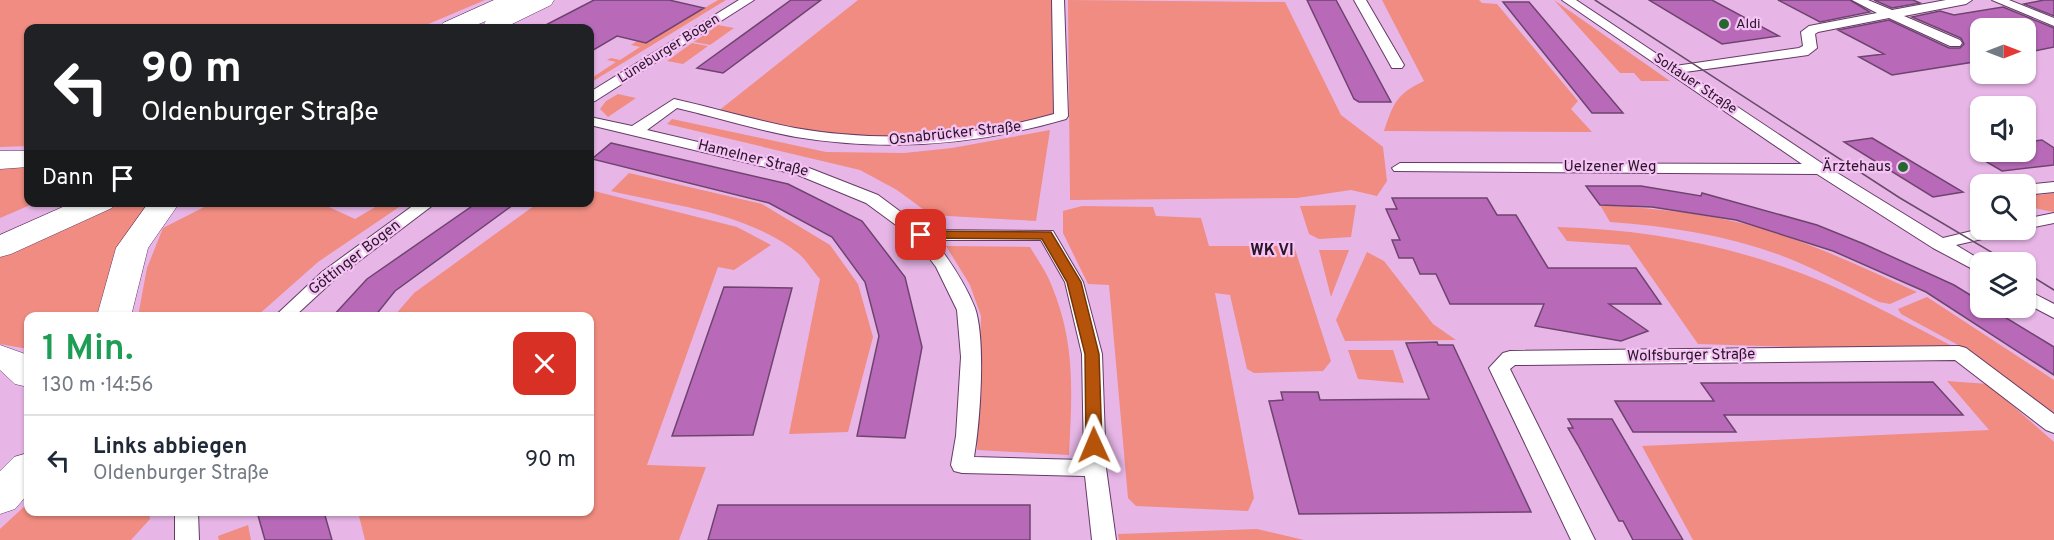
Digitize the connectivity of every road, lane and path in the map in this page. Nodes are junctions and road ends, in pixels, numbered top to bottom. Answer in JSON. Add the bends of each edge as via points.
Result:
{"nodes":[{"id":1,"x":513,"y":0,"type":"edge"},
{"id":2,"x":543,"y":0,"type":"edge"},
{"id":3,"x":748,"y":0,"type":"edge"},
{"id":4,"x":1058,"y":0,"type":"edge"},
{"id":5,"x":1360,"y":0,"type":"edge"},
{"id":6,"x":1568,"y":0,"type":"edge"},
{"id":7,"x":1858,"y":0,"type":"edge"},
{"id":8,"x":1965,"y":0,"type":"edge"},
{"id":9,"x":1998,"y":0,"type":"edge"},
{"id":10,"x":1891,"y":15,"type":"junction"},
{"id":11,"x":2054,"y":22,"type":"edge"},
{"id":12,"x":460,"y":24,"type":"edge"},
{"id":13,"x":492,"y":24,"type":"edge"},
{"id":14,"x":1955,"y":43,"type":"dead end"},
{"id":15,"x":1397,"y":65,"type":"dead end"},
{"id":16,"x":1673,"y":70,"type":"junction"},
{"id":17,"x":594,"y":96,"type":"edge"},
{"id":18,"x":594,"y":122,"type":"edge"},
{"id":19,"x":637,"y":130,"type":"junction"},
{"id":20,"x":24,"y":159,"type":"edge"},
{"id":21,"x":0,"y":160,"type":"edge"},
{"id":22,"x":1400,"y":168,"type":"dead end"},
{"id":23,"x":1820,"y":169,"type":"junction"},
{"id":24,"x":2054,"y":187,"type":"edge"},
{"id":25,"x":2036,"y":189,"type":"edge"},
{"id":26,"x":48,"y":207,"type":"edge"},
{"id":27,"x":90,"y":207,"type":"edge"},
{"id":28,"x":161,"y":207,"type":"edge"},
{"id":29,"x":422,"y":207,"type":"edge"},
{"id":30,"x":2054,"y":218,"type":"edge"},
{"id":31,"x":2036,"y":222,"type":"edge"},
{"id":32,"x":0,"y":228,"type":"edge"},
{"id":33,"x":921,"y":235,"type":"junction"},
{"id":34,"x":1970,"y":237,"type":"edge"},
{"id":35,"x":1939,"y":244,"type":"junction"},
{"id":36,"x":0,"y":247,"type":"edge"},
{"id":37,"x":1970,"y":262,"type":"edge"},
{"id":38,"x":2036,"y":301,"type":"edge"},
{"id":39,"x":115,"y":312,"type":"edge"},
{"id":40,"x":288,"y":312,"type":"edge"},
{"id":41,"x":2054,"y":312,"type":"edge"},
{"id":42,"x":0,"y":357,"type":"edge"},
{"id":43,"x":24,"y":372,"type":"edge"},
{"id":44,"x":2054,"y":425,"type":"edge"},
{"id":45,"x":1095,"y":468,"type":"junction"},
{"id":46,"x":24,"y":472,"type":"edge"},
{"id":47,"x":0,"y":498,"type":"edge"},
{"id":48,"x":186,"y":516,"type":"edge"},
{"id":49,"x":187,"y":540,"type":"edge"},
{"id":50,"x":1104,"y":540,"type":"edge"},
{"id":51,"x":1583,"y":540,"type":"edge"}],
"edges":[{"from":1,"to":12,"type":"highway"},
{"from":2,"to":13,"type":"highway"},
{"from":3,"to":17,"type":"street","name":"Lüneburger Bogen"},
{"from":4,"to":19,"type":"street","name":"Osnabrücker Straße","via":[[1061,116],[1027,127],[954,138],[877,142],[795,132],[674,103]]},
{"from":5,"to":15,"type":"street"},
{"from":6,"to":16,"type":"street","name":"Soltauer Straße"},
{"from":7,"to":10,"type":"street"},
{"from":8,"to":10,"type":"street"},
{"from":9,"to":11,"type":"street"},
{"from":10,"to":14,"type":"street"},
{"from":10,"to":16,"type":"street","via":[[1810,31],[1810,48],[1803,51]]},
{"from":16,"to":23,"type":"street","name":"Soltauer Straße"},
{"from":18,"to":19,"type":"street","name":"Hamelner Straße"},
{"from":19,"to":33,"type":"street","name":"Hamelner Straße","via":[[803,171],[872,199]]},
{"from":20,"to":21,"type":"highway"},
{"from":22,"to":23,"type":"street","name":"Uelzener Weg"},
{"from":23,"to":35,"type":"street","name":"Soltauer Straße"},
{"from":24,"to":25,"type":"street"},
{"from":26,"to":32,"type":"highway"},
{"from":27,"to":36,"type":"highway"},
{"from":28,"to":39,"type":"highway","via":[[132,248]]},
{"from":29,"to":40,"type":"street","name":"Göttinger Bogen","via":[[328,276]]},
{"from":30,"to":31,"type":"street"},
{"from":33,"to":45,"type":"street","via":[[1047,235],[1074,282],[1092,354]]},
{"from":33,"to":45,"type":"street","name":"Hamelner Straße","via":[[945,266],[966,310],[971,357],[962,465]]},
{"from":34,"to":35,"type":"street"},
{"from":35,"to":37,"type":"street","name":"Soltauer Straße"},
{"from":38,"to":41,"type":"street"},
{"from":42,"to":43,"type":"highway"},
{"from":44,"to":51,"type":"street","name":"Wolfsburger Straße","via":[[1959,353],[1510,358],[1499,368]]},
{"from":45,"to":50,"type":"street"},
{"from":46,"to":47,"type":"highway"},
{"from":48,"to":49,"type":"street"}]}
